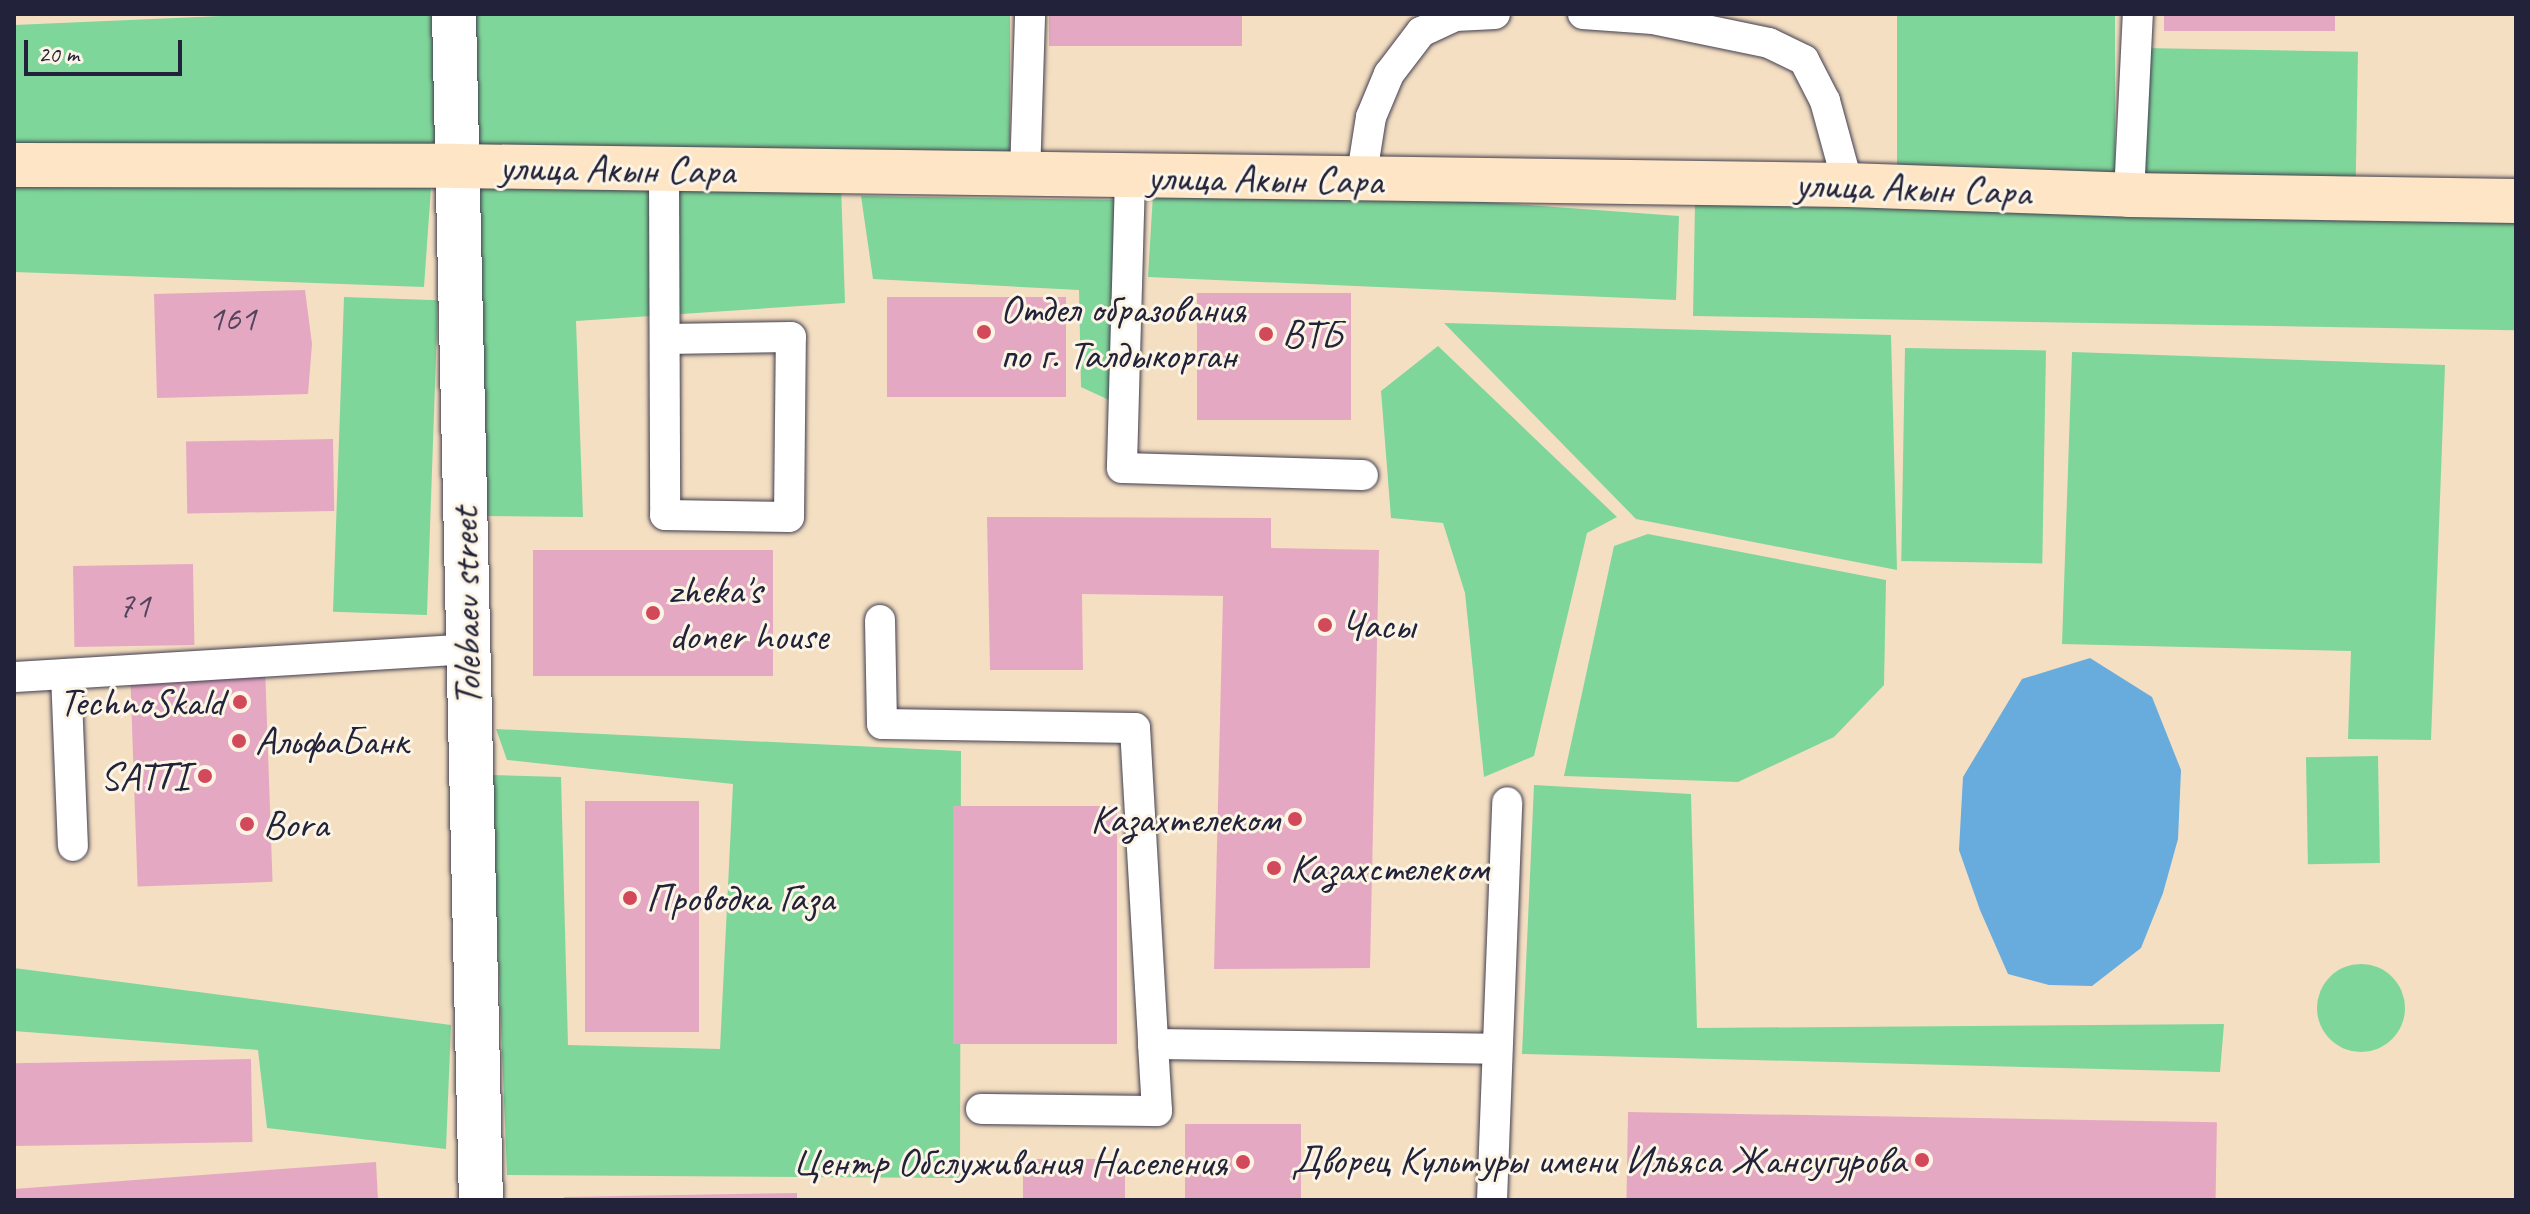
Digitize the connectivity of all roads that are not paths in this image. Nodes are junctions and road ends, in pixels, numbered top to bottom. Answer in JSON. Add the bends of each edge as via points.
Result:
{"nodes":[{"id":1,"x":454,"y":14,"type":"edge"},
{"id":2,"x":1030,"y":14,"type":"edge"},
{"id":3,"x":1495,"y":14,"type":"edge"},
{"id":4,"x":1583,"y":14,"type":"edge"},
{"id":5,"x":2138,"y":14,"type":"edge"},
{"id":6,"x":14,"y":165,"type":"edge"},
{"id":7,"x":456,"y":166,"type":"junction"},
{"id":8,"x":664,"y":170,"type":"junction"},
{"id":9,"x":1025,"y":176,"type":"junction"},
{"id":10,"x":1130,"y":178,"type":"junction"},
{"id":11,"x":1361,"y":180,"type":"junction"},
{"id":12,"x":1848,"y":185,"type":"junction"},
{"id":13,"x":2129,"y":195,"type":"junction"},
{"id":14,"x":2516,"y":201,"type":"edge"},
{"id":15,"x":665,"y":339,"type":"junction"},
{"id":16,"x":1363,"y":475,"type":"dead end"},
{"id":17,"x":880,"y":620,"type":"dead end"},
{"id":18,"x":467,"y":649,"type":"junction"},
{"id":19,"x":66,"y":674,"type":"junction"},
{"id":20,"x":14,"y":677,"type":"edge"},
{"id":21,"x":1507,"y":802,"type":"dead end"},
{"id":22,"x":73,"y":846,"type":"dead end"},
{"id":23,"x":1153,"y":1044,"type":"junction"},
{"id":24,"x":1497,"y":1049,"type":"junction"},
{"id":25,"x":981,"y":1109,"type":"dead end"},
{"id":26,"x":481,"y":1200,"type":"edge"},
{"id":27,"x":1492,"y":1200,"type":"edge"}],
"edges":[{"from":1,"to":7,"type":"street","name":"Tolebaev street"},
{"from":2,"to":9,"type":"lane"},
{"from":3,"to":11,"type":"lane","via":[[1455,16],[1421,32],[1389,74],[1371,117]]},
{"from":4,"to":12,"type":"lane","via":[[1653,19],[1769,43],[1804,60],[1825,101]]},
{"from":5,"to":13,"type":"lane"},
{"from":6,"to":7,"type":"main road","name":"улица Акын Сара"},
{"from":7,"to":8,"type":"main road","name":"улица Акын Сара"},
{"from":7,"to":18,"type":"street","name":"Tolebaev street"},
{"from":8,"to":9,"type":"main road","name":"улица Акын Сара"},
{"from":8,"to":15,"type":"lane"},
{"from":9,"to":10,"type":"main road","name":"улица Акын Сара"},
{"from":10,"to":11,"type":"main road","name":"улица Акын Сара"},
{"from":10,"to":16,"type":"lane","via":[[1122,468]]},
{"from":11,"to":12,"type":"main road","name":"улица Акын Сара"},
{"from":12,"to":13,"type":"main road","name":"улица Акын Сара"},
{"from":13,"to":14,"type":"main road","name":"улица Акын Сара"},
{"from":15,"to":15,"type":"lane","via":[[665,515],[789,517],[791,337]]},
{"from":17,"to":23,"type":"lane","via":[[882,724],[1135,728]]},
{"from":18,"to":19,"type":"lane"},
{"from":18,"to":26,"type":"street","name":"Tolebaev street"},
{"from":19,"to":20,"type":"lane"},
{"from":19,"to":22,"type":"lane"},
{"from":21,"to":24,"type":"lane"},
{"from":23,"to":24,"type":"lane"},
{"from":23,"to":25,"type":"lane","via":[[1157,1111]]},
{"from":24,"to":27,"type":"lane"}]}
